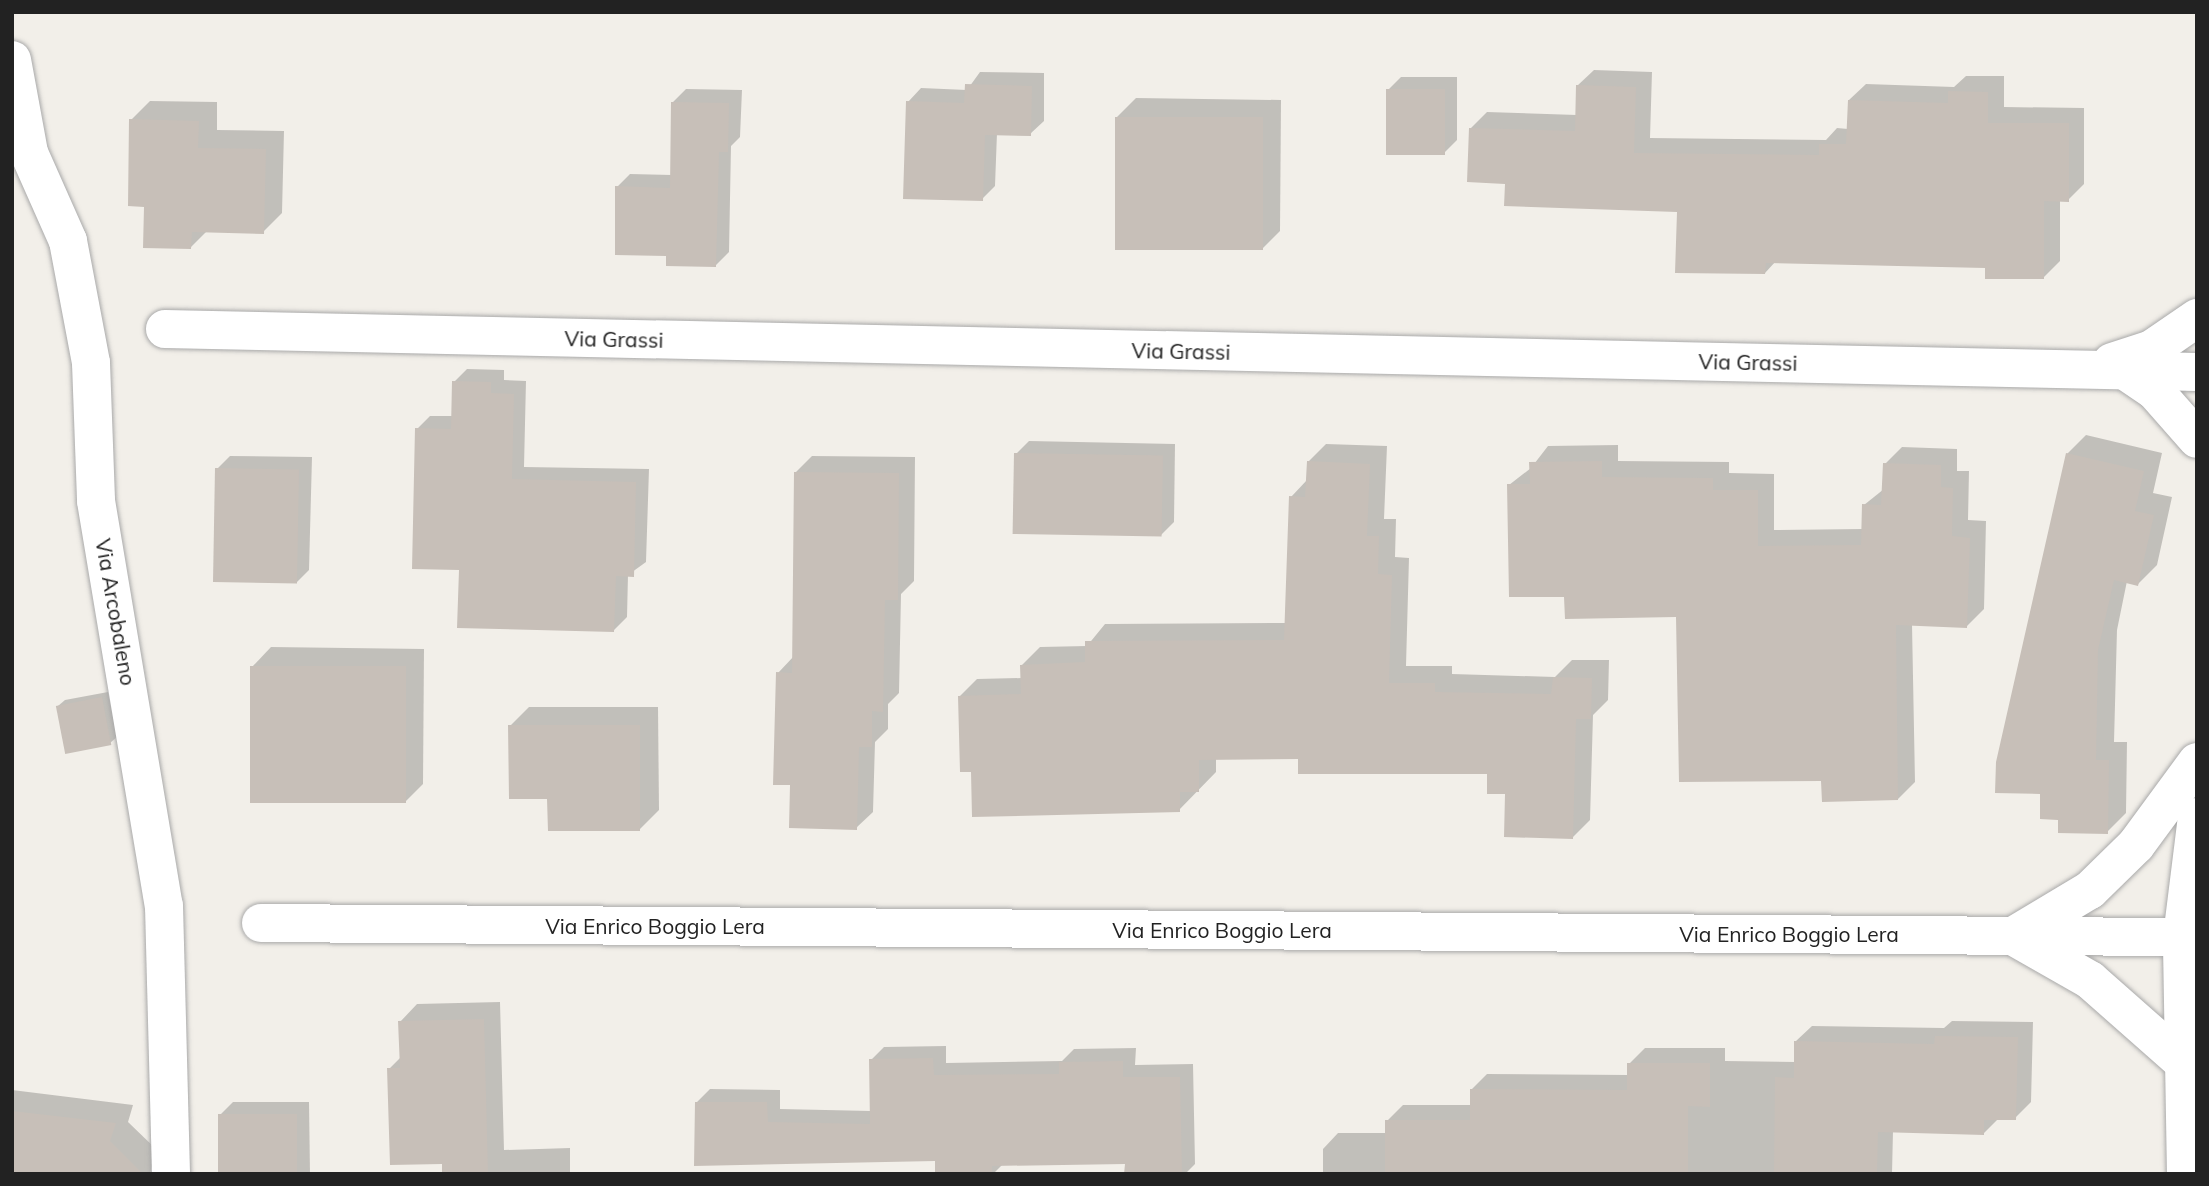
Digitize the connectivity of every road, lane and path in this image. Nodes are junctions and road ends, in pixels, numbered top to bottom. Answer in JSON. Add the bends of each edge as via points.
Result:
{"nodes":[{"id":1,"x":12,"y":60,"type":"edge"},
{"id":2,"x":2197,"y":318,"type":"edge"},
{"id":3,"x":165,"y":328,"type":"dead end"},
{"id":4,"x":2108,"y":370,"type":"junction"},
{"id":5,"x":2197,"y":372,"type":"edge"},
{"id":6,"x":2197,"y":439,"type":"edge"},
{"id":7,"x":2197,"y":762,"type":"edge"},
{"id":8,"x":2197,"y":817,"type":"edge"},
{"id":9,"x":261,"y":923,"type":"dead end"},
{"id":10,"x":2013,"y":936,"type":"junction"},
{"id":11,"x":2182,"y":937,"type":"junction"},
{"id":12,"x":2184,"y":1063,"type":"junction"},
{"id":13,"x":171,"y":1174,"type":"edge"},
{"id":14,"x":2186,"y":1174,"type":"edge"}],
"edges":[{"from":1,"to":13,"type":"street","name":"Via Arcobaleno","via":[[29,153],[68,241],[91,363],[96,501],[164,906]]},
{"from":2,"to":4,"type":"street","via":[[2152,349]]},
{"from":3,"to":4,"type":"street","name":"Via Grassi"},
{"from":4,"to":5,"type":"street","name":"Via Grassi"},
{"from":4,"to":6,"type":"street","via":[[2154,390]]},
{"from":7,"to":10,"type":"street","via":[[2136,845],[2090,890]]},
{"from":8,"to":11,"type":"street"},
{"from":9,"to":10,"type":"street","name":"Via Enrico Boggio Lera"},
{"from":10,"to":11,"type":"street","name":"Via Enrico Boggio Lera"},
{"from":10,"to":12,"type":"street","via":[[2090,980]]},
{"from":11,"to":12,"type":"street"},
{"from":12,"to":14,"type":"street"}]}
